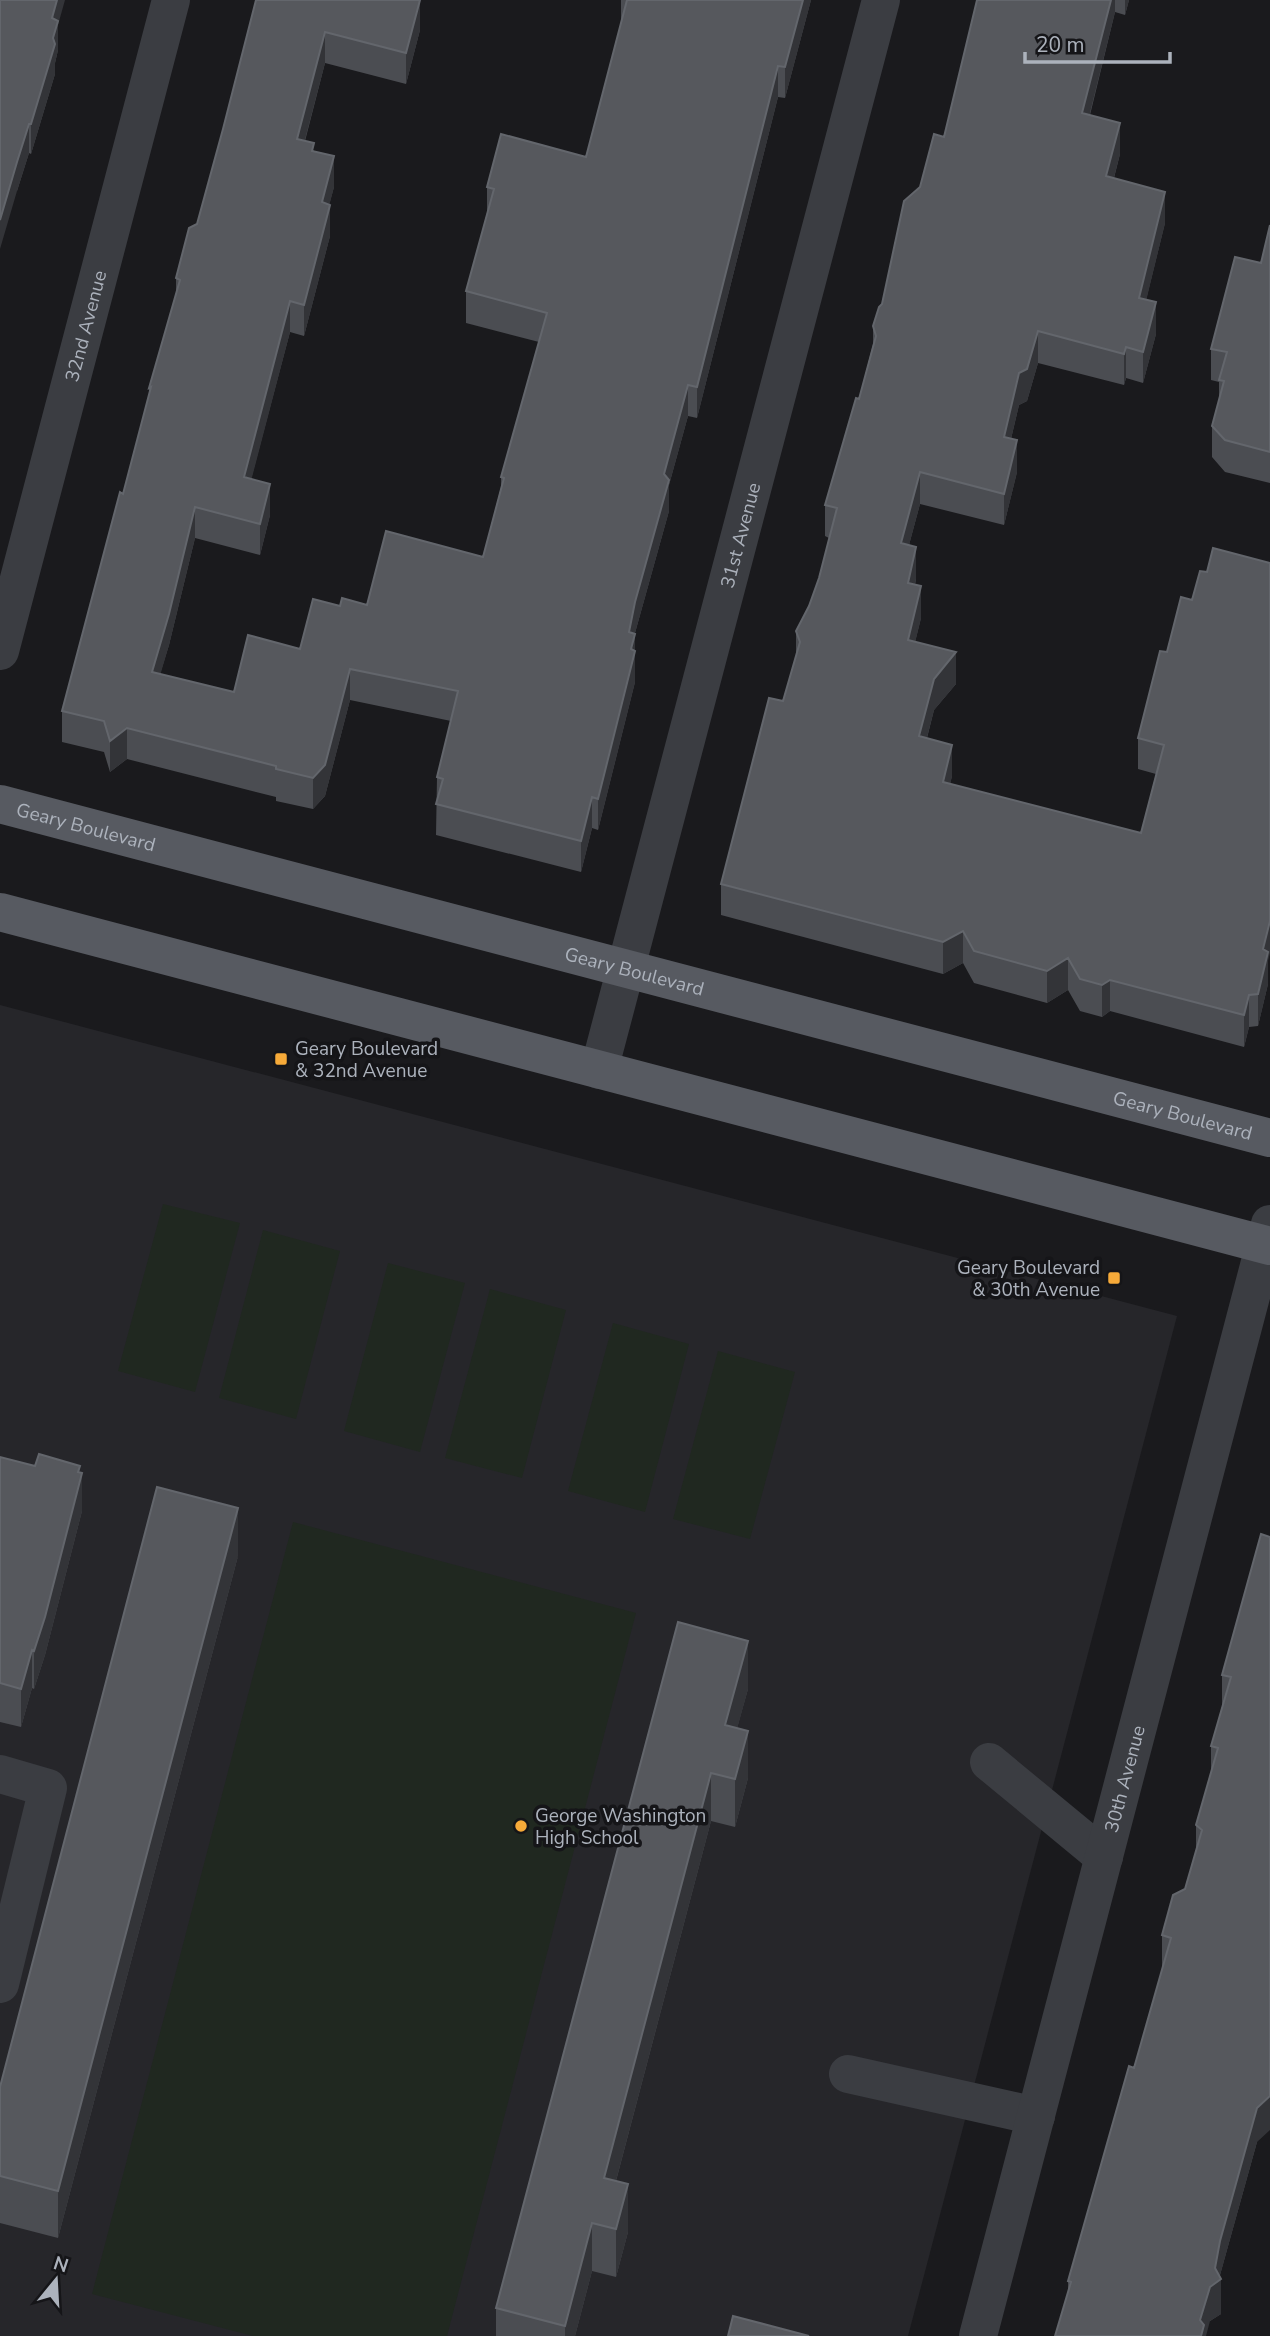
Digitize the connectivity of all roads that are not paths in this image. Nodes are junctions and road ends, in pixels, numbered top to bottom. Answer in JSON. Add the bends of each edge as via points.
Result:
{"nodes":[{"id":1,"x":171,"y":0,"type":"edge"},
{"id":2,"x":881,"y":0,"type":"edge"},
{"id":3,"x":0,"y":651,"type":"edge"},
{"id":4,"x":0,"y":804,"type":"edge"},
{"id":5,"x":0,"y":912,"type":"edge"},
{"id":6,"x":626,"y":969,"type":"junction"},
{"id":7,"x":599,"y":1070,"type":"junction"},
{"id":8,"x":1270,"y":1139,"type":"edge"},
{"id":9,"x":1268,"y":1238,"type":"edge"},
{"id":10,"x":989,"y":1762,"type":"dead end"},
{"id":11,"x":0,"y":1774,"type":"edge"},
{"id":12,"x":1104,"y":1857,"type":"junction"},
{"id":13,"x":0,"y":1984,"type":"edge"},
{"id":14,"x":848,"y":2074,"type":"dead end"},
{"id":15,"x":1036,"y":2116,"type":"junction"},
{"id":16,"x":978,"y":2336,"type":"edge"}],
"edges":[{"from":1,"to":3,"type":"street","name":"32nd Avenue"},
{"from":2,"to":6,"type":"street","name":"31st Avenue"},
{"from":4,"to":6,"type":"main road","name":"Geary Boulevard"},
{"from":5,"to":7,"type":"main road"},
{"from":6,"to":7,"type":"street","name":"31st Avenue"},
{"from":6,"to":8,"type":"main road","name":"Geary Boulevard"},
{"from":7,"to":9,"type":"main road"},
{"from":9,"to":12,"type":"street","name":"30th Avenue"},
{"from":10,"to":12,"type":"street"},
{"from":11,"to":13,"type":"street","via":[[48,1787]]},
{"from":12,"to":15,"type":"street","name":"30th Avenue"},
{"from":14,"to":15,"type":"street"},
{"from":15,"to":16,"type":"street","name":"30th Avenue"}]}
